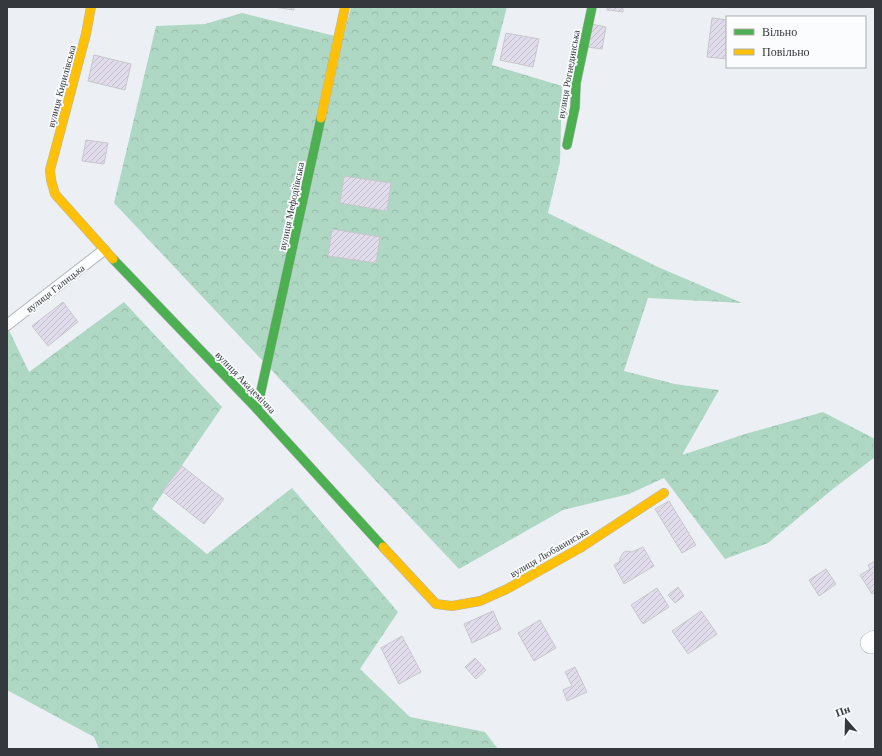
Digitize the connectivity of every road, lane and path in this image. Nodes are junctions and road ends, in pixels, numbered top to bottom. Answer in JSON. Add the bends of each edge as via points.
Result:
{"nodes":[{"id":1,"x":91,"y":7,"type":"edge"},
{"id":2,"x":346,"y":7,"type":"edge"},
{"id":3,"x":592,"y":7,"type":"edge"},
{"id":4,"x":567,"y":145,"type":"dead end"},
{"id":5,"x":50,"y":170,"type":"joint"},
{"id":6,"x":104,"y":250,"type":"junction"},
{"id":7,"x":7,"y":325,"type":"edge"},
{"id":8,"x":257,"y":409,"type":"junction"},
{"id":9,"x":664,"y":493,"type":"dead end"},
{"id":10,"x":436,"y":604,"type":"joint"}],
"edges":[{"from":1,"to":5,"type":"street","name":"вулиця Кирилівська"},
{"from":2,"to":8,"type":"street","name":"вулиця Мефодіївська"},
{"from":3,"to":4,"type":"street","name":"вулиця Рогнединська","via":[[576,83],[575,107]]},
{"from":5,"to":6,"type":"street","name":"вулиця Академічна","via":[[56,194]]},
{"from":6,"to":7,"type":"lane","name":"вулиця Галицька"},
{"from":6,"to":8,"type":"street","name":"вулиця Академічна"},
{"from":8,"to":10,"type":"street","name":"вулиця Академічна"},
{"from":9,"to":10,"type":"street","name":"вулиця Любавинська","via":[[580,548],[507,589],[480,601],[452,606]]}]}
